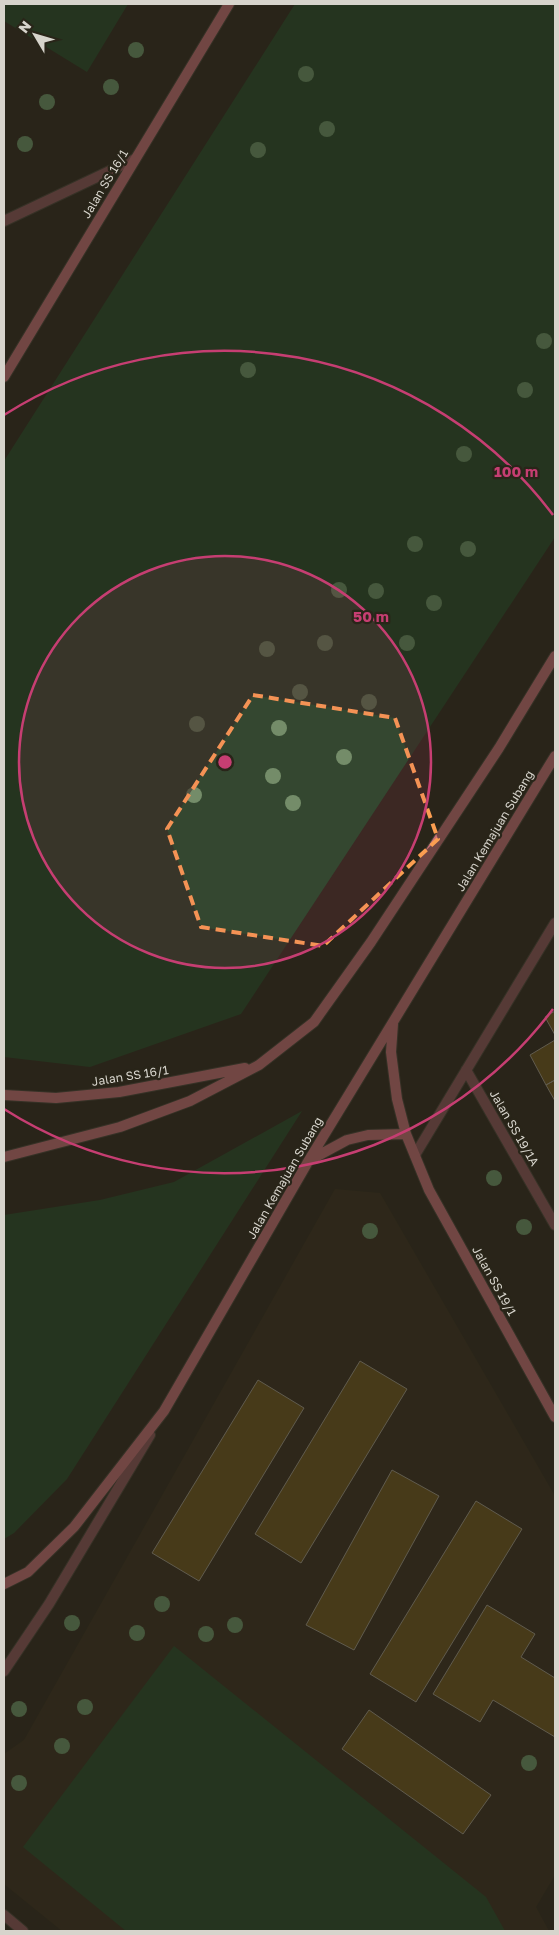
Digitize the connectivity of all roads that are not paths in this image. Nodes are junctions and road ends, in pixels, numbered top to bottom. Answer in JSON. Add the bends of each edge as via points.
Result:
{"nodes":[{"id":1,"x":229,"y":4,"type":"edge"},
{"id":2,"x":135,"y":159,"type":"junction"},
{"id":3,"x":4,"y":221,"type":"edge"},
{"id":4,"x":4,"y":377,"type":"edge"},
{"id":5,"x":555,"y":656,"type":"edge"},
{"id":6,"x":555,"y":756,"type":"edge"},
{"id":7,"x":555,"y":923,"type":"edge"},
{"id":8,"x":394,"y":1021,"type":"junction"},
{"id":9,"x":259,"y":1065,"type":"junction"},
{"id":10,"x":466,"y":1070,"type":"junction"},
{"id":11,"x":4,"y":1095,"type":"edge"},
{"id":12,"x":406,"y":1134,"type":"junction"},
{"id":13,"x":414,"y":1155,"type":"junction"},
{"id":14,"x":4,"y":1157,"type":"edge"},
{"id":15,"x":309,"y":1160,"type":"junction"},
{"id":16,"x":555,"y":1225,"type":"edge"},
{"id":17,"x":164,"y":1411,"type":"junction"},
{"id":18,"x":555,"y":1417,"type":"edge"},
{"id":19,"x":4,"y":1584,"type":"edge"},
{"id":20,"x":4,"y":1671,"type":"edge"},
{"id":21,"x":4,"y":1915,"type":"edge"},
{"id":22,"x":23,"y":1931,"type":"edge"}],
"edges":[{"from":1,"to":2,"type":"main road","name":"Jalan SS 16/1"},
{"from":2,"to":3,"type":"street"},
{"from":2,"to":4,"type":"main road","name":"Jalan SS 16/1"},
{"from":5,"to":9,"type":"main road","via":[[499,748],[320,1014]]},
{"from":6,"to":8,"type":"main road","name":"Jalan Kemajuan Subang"},
{"from":7,"to":10,"type":"street"},
{"from":8,"to":12,"type":"main road","name":"Jalan SS 19/1","via":[[390,1052]]},
{"from":8,"to":15,"type":"main road","name":"Jalan Kemajuan Subang"},
{"from":9,"to":11,"type":"main road","name":"Jalan SS 16/1","via":[[119,1092],[56,1098]]},
{"from":9,"to":14,"type":"main road","via":[[182,1104],[120,1127]]},
{"from":10,"to":13,"type":"street"},
{"from":10,"to":16,"type":"street","name":"Jalan SS 19/1A"},
{"from":12,"to":13,"type":"main road","name":"Jalan SS 19/1"},
{"from":12,"to":15,"type":"main road","via":[[368,1134],[347,1140]]},
{"from":13,"to":18,"type":"main road","name":"Jalan SS 19/1","via":[[429,1190]]},
{"from":15,"to":17,"type":"main road","name":"Jalan Kemajuan Subang"},
{"from":17,"to":19,"type":"main road","name":"Jalan Kemajuan Subang","via":[[74,1527],[28,1572]]},
{"from":17,"to":20,"type":"street","via":[[49,1604]]},
{"from":21,"to":22,"type":"street"}]}
